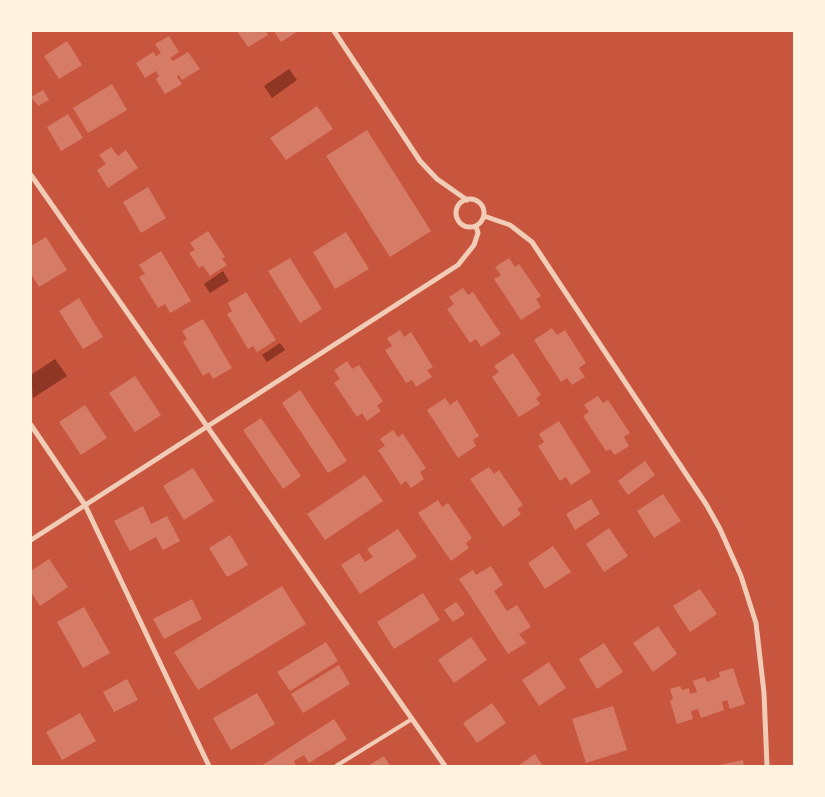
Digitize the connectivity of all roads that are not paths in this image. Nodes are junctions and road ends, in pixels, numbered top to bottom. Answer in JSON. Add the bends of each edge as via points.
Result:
{"nodes":[{"id":1,"x":334,"y":31,"type":"edge"},
{"id":2,"x":31,"y":175,"type":"edge"},
{"id":3,"x":467,"y":200,"type":"junction"},
{"id":4,"x":484,"y":216,"type":"junction"},
{"id":5,"x":476,"y":226,"type":"junction"},
{"id":6,"x":31,"y":425,"type":"edge"},
{"id":7,"x":208,"y":425,"type":"junction"},
{"id":8,"x":85,"y":505,"type":"junction"},
{"id":9,"x":31,"y":540,"type":"edge"},
{"id":10,"x":412,"y":718,"type":"junction"},
{"id":11,"x":209,"y":766,"type":"edge"},
{"id":12,"x":336,"y":766,"type":"edge"},
{"id":13,"x":446,"y":766,"type":"edge"},
{"id":14,"x":767,"y":766,"type":"edge"}],
"edges":[{"from":1,"to":3,"type":"street","via":[[420,161],[443,184]]},
{"from":2,"to":7,"type":"street"},
{"from":3,"to":4,"type":"street","via":[[480,204]]},
{"from":3,"to":5,"type":"street","via":[[459,205],[457,218],[463,225]]},
{"from":4,"to":5,"type":"street"},
{"from":4,"to":14,"type":"street","via":[[510,225],[532,242],[720,529],[741,576],[756,624],[766,708]]},
{"from":5,"to":7,"type":"street","via":[[478,233],[474,245],[458,265]]},
{"from":6,"to":8,"type":"street"},
{"from":7,"to":8,"type":"street"},
{"from":7,"to":10,"type":"street"},
{"from":8,"to":9,"type":"street"},
{"from":8,"to":11,"type":"street"},
{"from":10,"to":12,"type":"lane"},
{"from":10,"to":13,"type":"street"}]}
